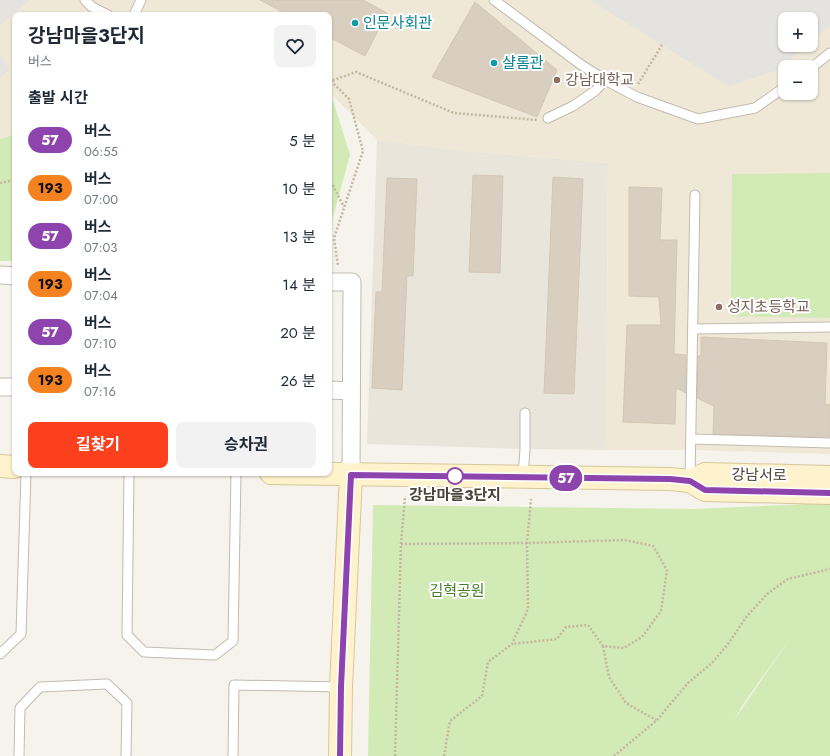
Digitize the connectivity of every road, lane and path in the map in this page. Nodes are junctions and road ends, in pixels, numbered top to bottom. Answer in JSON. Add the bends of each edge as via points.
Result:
{"nodes":[{"id":1,"x":85,"y":0,"type":"edge"},
{"id":2,"x":141,"y":0,"type":"edge"},
{"id":3,"x":500,"y":1,"type":"edge"},
{"id":4,"x":102,"y":12,"type":"edge"},
{"id":5,"x":135,"y":12,"type":"edge"},
{"id":6,"x":662,"y":44,"type":"dead end"},
{"id":7,"x":830,"y":53,"type":"edge"},
{"id":8,"x":818,"y":62,"type":"edge"},
{"id":9,"x":332,"y":79,"type":"edge"},
{"id":10,"x":605,"y":80,"type":"junction"},
{"id":11,"x":332,"y":82,"type":"edge"},
{"id":12,"x":778,"y":92,"type":"edge"},
{"id":13,"x":632,"y":94,"type":"junction"},
{"id":14,"x":548,"y":118,"type":"joint"},
{"id":15,"x":12,"y":181,"type":"edge"},
{"id":16,"x":0,"y":183,"type":"edge"},
{"id":17,"x":332,"y":184,"type":"edge"},
{"id":18,"x":696,"y":195,"type":"dead end"},
{"id":19,"x":344,"y":208,"type":"junction"},
{"id":20,"x":0,"y":275,"type":"edge"},
{"id":21,"x":12,"y":276,"type":"edge"},
{"id":22,"x":335,"y":282,"type":"edge"},
{"id":23,"x":830,"y":327,"type":"edge"},
{"id":24,"x":693,"y":329,"type":"junction"},
{"id":25,"x":0,"y":387,"type":"edge"},
{"id":26,"x":12,"y":387,"type":"edge"},
{"id":27,"x":332,"y":390,"type":"edge"},
{"id":28,"x":351,"y":391,"type":"junction"},
{"id":29,"x":525,"y":413,"type":"dead end"},
{"id":30,"x":691,"y":439,"type":"junction"},
{"id":31,"x":830,"y":443,"type":"edge"},
{"id":32,"x":0,"y":466,"type":"edge"},
{"id":33,"x":12,"y":466,"type":"edge"},
{"id":34,"x":332,"y":475,"type":"edge"},
{"id":35,"x":351,"y":475,"type":"junction"},
{"id":36,"x":26,"y":476,"type":"edge"},
{"id":37,"x":129,"y":476,"type":"edge"},
{"id":38,"x":236,"y":476,"type":"edge"},
{"id":39,"x":523,"y":477,"type":"junction"},
{"id":40,"x":830,"y":477,"type":"edge"},
{"id":41,"x":690,"y":481,"type":"junction"},
{"id":42,"x":830,"y":493,"type":"edge"},
{"id":43,"x":405,"y":496,"type":"dead end"},
{"id":44,"x":531,"y":499,"type":"dead end"},
{"id":45,"x":527,"y":543,"type":"junction"},
{"id":46,"x":401,"y":544,"type":"junction"},
{"id":47,"x":830,"y":569,"type":"edge"},
{"id":48,"x":512,"y":644,"type":"junction"},
{"id":49,"x":603,"y":646,"type":"junction"},
{"id":50,"x":0,"y":654,"type":"edge"},
{"id":51,"x":341,"y":687,"type":"junction"},
{"id":52,"x":657,"y":720,"type":"junction"},
{"id":53,"x":18,"y":756,"type":"edge"},
{"id":54,"x":126,"y":756,"type":"edge"},
{"id":55,"x":233,"y":756,"type":"edge"},
{"id":56,"x":340,"y":756,"type":"edge"},
{"id":57,"x":395,"y":756,"type":"edge"},
{"id":58,"x":444,"y":756,"type":"edge"},
{"id":59,"x":614,"y":756,"type":"edge"}],
"edges":[{"from":1,"to":4,"type":"lane"},
{"from":2,"to":5,"type":"lane"},
{"from":3,"to":10,"type":"lane","via":[[580,64]]},
{"from":6,"to":13,"type":"path"},
{"from":7,"to":8,"type":"lane"},
{"from":9,"to":14,"type":"path","via":[[356,72],[454,113],[537,120]]},
{"from":10,"to":13,"type":"lane"},
{"from":10,"to":14,"type":"lane","via":[[595,91]]},
{"from":11,"to":19,"type":"path","via":[[349,99],[362,151]]},
{"from":12,"to":13,"type":"lane","via":[[755,108],[698,119]]},
{"from":15,"to":16,"type":"path"},
{"from":17,"to":19,"type":"path"},
{"from":18,"to":24,"type":"lane"},
{"from":19,"to":22,"type":"path","via":[[334,238]]},
{"from":20,"to":21,"type":"street"},
{"from":22,"to":28,"type":"street","via":[[352,282]]},
{"from":23,"to":24,"type":"lane"},
{"from":24,"to":30,"type":"lane"},
{"from":25,"to":26,"type":"street"},
{"from":27,"to":28,"type":"street"},
{"from":28,"to":35,"type":"street"},
{"from":29,"to":39,"type":"lane"},
{"from":30,"to":31,"type":"lane"},
{"from":30,"to":41,"type":"lane"},
{"from":32,"to":33,"type":"street"},
{"from":34,"to":35,"type":"street","name":"강남서로"},
{"from":35,"to":39,"type":"street","name":"강남서로"},
{"from":35,"to":51,"type":"street"},
{"from":36,"to":50,"type":"lane","via":[[21,634]]},
{"from":37,"to":38,"type":"lane","via":[[127,635],[144,652],[215,655],[233,641]]},
{"from":39,"to":41,"type":"street","name":"강남서로"},
{"from":40,"to":41,"type":"street","name":"강남서로","via":[[705,474]]},
{"from":41,"to":42,"type":"street","name":"강남서로","via":[[705,490]]},
{"from":43,"to":46,"type":"path"},
{"from":44,"to":45,"type":"path"},
{"from":45,"to":46,"type":"path"},
{"from":45,"to":48,"type":"path","via":[[528,609]]},
{"from":45,"to":49,"type":"path","via":[[625,540],[653,546],[667,570],[661,611],[642,636],[624,648]]},
{"from":46,"to":57,"type":"path"},
{"from":47,"to":52,"type":"path","via":[[788,579],[767,594],[712,663],[688,683]]},
{"from":48,"to":49,"type":"path","via":[[557,639],[566,627],[588,626]]},
{"from":48,"to":58,"type":"path","via":[[488,662],[482,696],[450,721]]},
{"from":49,"to":52,"type":"path","via":[[609,677],[626,703]]},
{"from":51,"to":55,"type":"lane","via":[[234,685]]},
{"from":51,"to":56,"type":"street"},
{"from":52,"to":59,"type":"path"},
{"from":53,"to":54,"type":"lane","via":[[20,708],[40,686],[107,684],[127,703]]}]}
